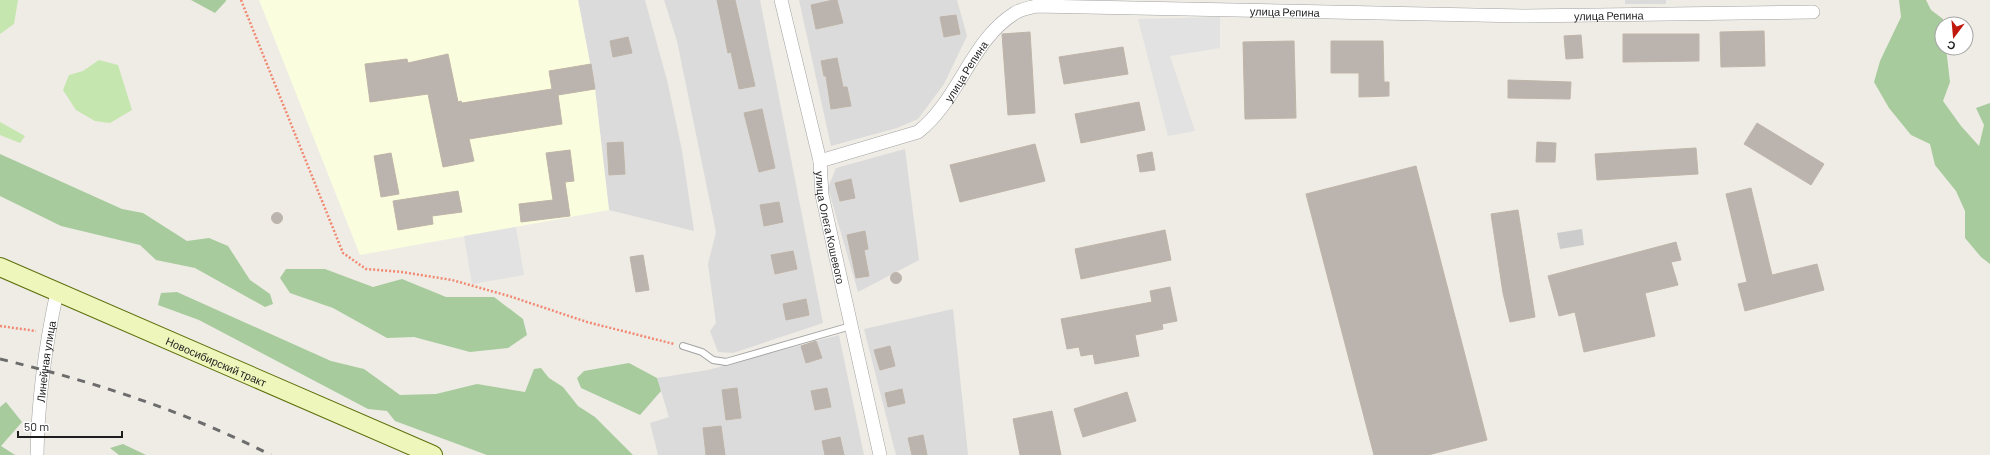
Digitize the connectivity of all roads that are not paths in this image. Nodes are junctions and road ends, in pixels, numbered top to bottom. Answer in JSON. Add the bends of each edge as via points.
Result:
{"nodes":[{"id":1,"x":781,"y":0,"type":"edge"},
{"id":2,"x":1813,"y":12,"type":"dead end"},
{"id":3,"x":820,"y":161,"type":"junction"},
{"id":4,"x":0,"y":268,"type":"edge"},
{"id":5,"x":57,"y":292,"type":"junction"},
{"id":6,"x":851,"y":326,"type":"junction"},
{"id":7,"x":682,"y":346,"type":"road end"},
{"id":8,"x":37,"y":455,"type":"edge"},
{"id":9,"x":433,"y":455,"type":"edge"},
{"id":10,"x":880,"y":455,"type":"edge"}],
"edges":[{"from":1,"to":3,"type":"street","name":"улица Олега Кошевого"},
{"from":2,"to":3,"type":"street","name":"улица Репина","via":[[1524,16],[1036,6],[1016,12],[996,27],[948,100],[918,132]]},
{"from":3,"to":6,"type":"street","name":"улица Олега Кошевого","via":[[822,195]]},
{"from":4,"to":5,"type":"main road","name":"Новосибирский тракт"},
{"from":5,"to":8,"type":"street","name":"Линейная улица","via":[[48,332],[38,410]]},
{"from":5,"to":9,"type":"main road","name":"Новосибирский тракт"},
{"from":6,"to":7,"type":"lane","via":[[726,362],[713,360],[702,352]]},
{"from":6,"to":10,"type":"street","name":"улица Олега Кошевого"}]}
